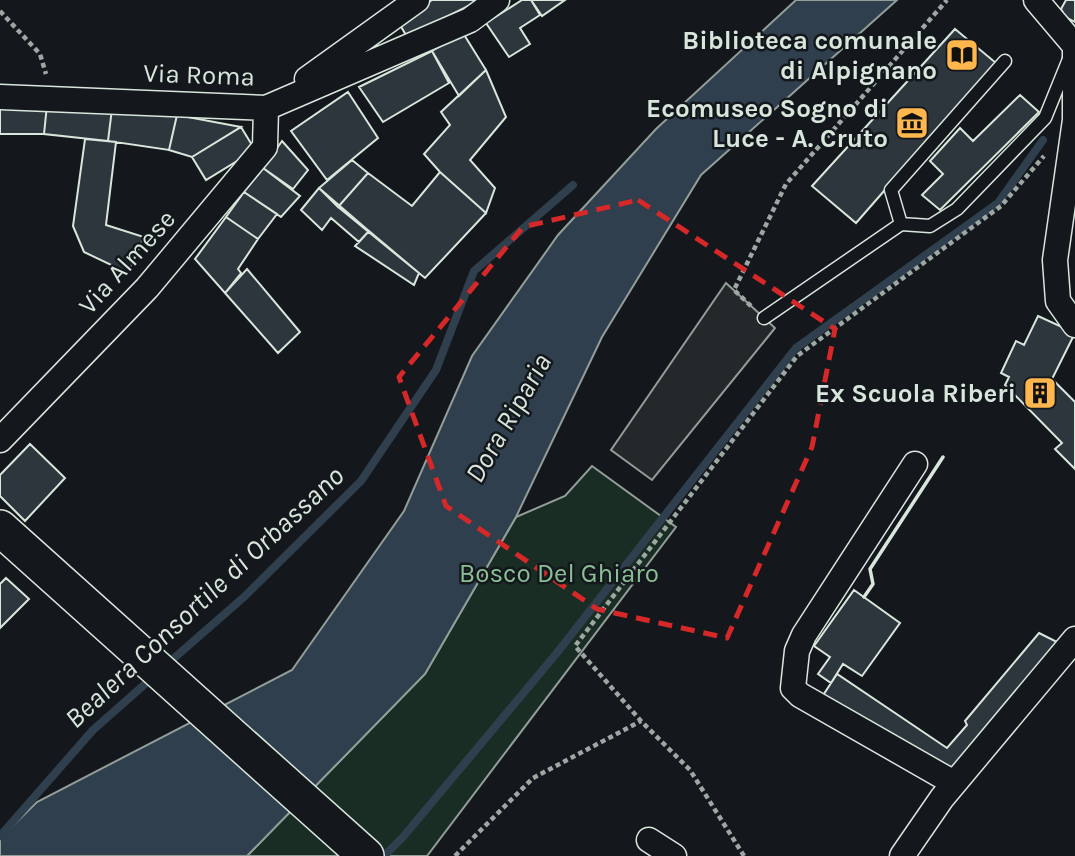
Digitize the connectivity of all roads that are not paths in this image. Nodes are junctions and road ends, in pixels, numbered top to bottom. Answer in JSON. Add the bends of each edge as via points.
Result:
{"nodes":[{"id":1,"x":417,"y":0,"type":"edge"},
{"id":2,"x":497,"y":0,"type":"edge"},
{"id":3,"x":1036,"y":0,"type":"edge"},
{"id":4,"x":1075,"y":46,"type":"edge"},
{"id":5,"x":1005,"y":61,"type":"dead end"},
{"id":6,"x":0,"y":97,"type":"edge"},
{"id":7,"x":266,"y":107,"type":"junction"},
{"id":8,"x":1075,"y":120,"type":"edge"},
{"id":9,"x":901,"y":224,"type":"junction"},
{"id":10,"x":764,"y":318,"type":"road end"},
{"id":11,"x":1075,"y":325,"type":"edge"},
{"id":12,"x":0,"y":440,"type":"edge"},
{"id":13,"x":915,"y":464,"type":"dead end"},
{"id":14,"x":2,"y":529,"type":"edge"},
{"id":15,"x":1075,"y":639,"type":"edge"},
{"id":16,"x":954,"y":783,"type":"junction"},
{"id":17,"x":649,"y":840,"type":"dead end"},
{"id":18,"x":366,"y":856,"type":"edge"},
{"id":19,"x":674,"y":856,"type":"edge"},
{"id":20,"x":902,"y":856,"type":"edge"}],
"edges":[{"from":1,"to":7,"type":"street"},
{"from":2,"to":7,"type":"street","name":"Via Roma","via":[[470,20]]},
{"from":3,"to":4,"type":"street"},
{"from":4,"to":8,"type":"street"},
{"from":4,"to":9,"type":"lane","via":[[1045,118],[957,209],[930,226]]},
{"from":5,"to":9,"type":"lane","via":[[891,190]]},
{"from":6,"to":7,"type":"street","name":"Via Roma"},
{"from":7,"to":12,"type":"street","name":"Via Almese","via":[[265,147],[147,288]]},
{"from":8,"to":11,"type":"street","via":[[1055,260],[1058,301]]},
{"from":9,"to":10,"type":"lane"},
{"from":13,"to":16,"type":"street","via":[[804,635],[797,651],[793,688]]},
{"from":14,"to":18,"type":"street"},
{"from":15,"to":16,"type":"street"},
{"from":16,"to":20,"type":"street"},
{"from":17,"to":19,"type":"street"}]}
